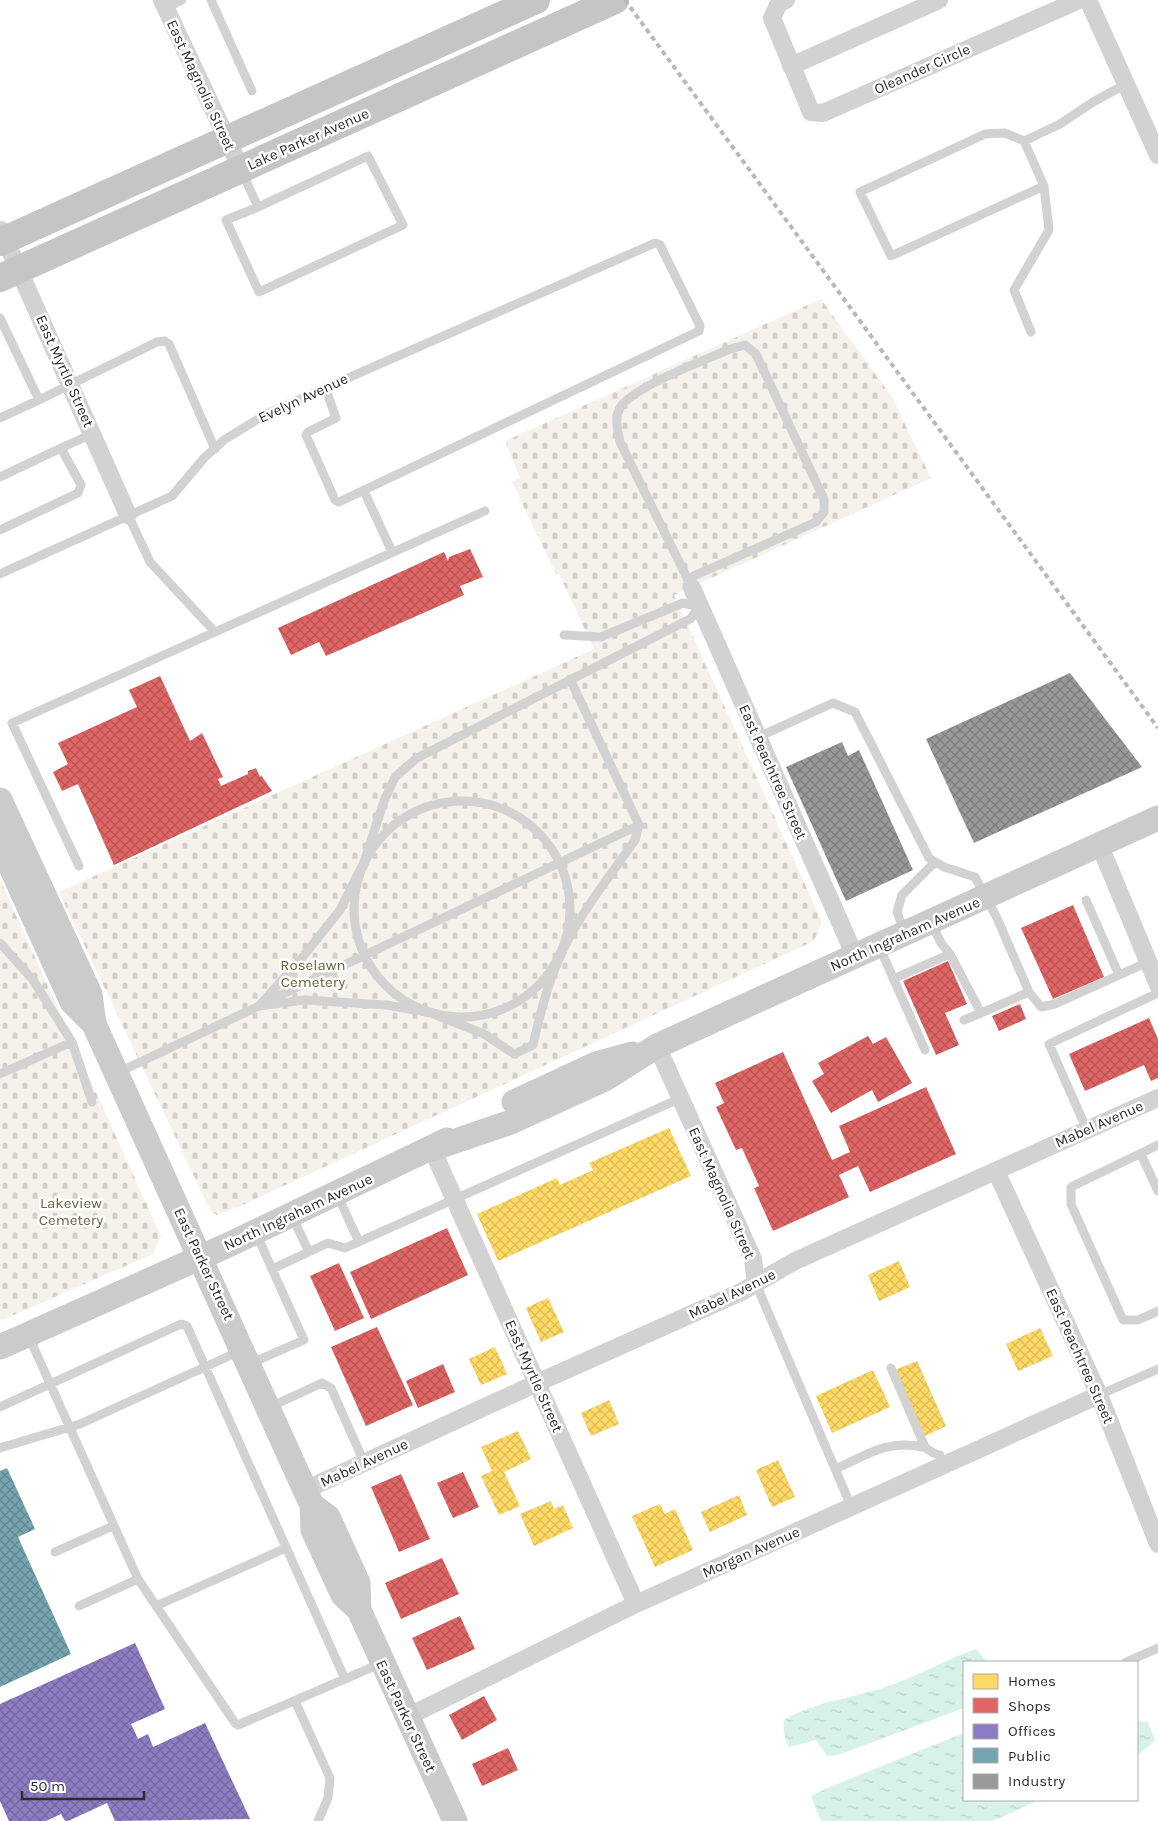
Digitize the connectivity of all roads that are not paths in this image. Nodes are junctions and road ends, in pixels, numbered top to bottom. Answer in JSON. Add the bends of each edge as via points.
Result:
{"nodes":[{"id":1,"x":182,"y":0,"type":"edge"},
{"id":2,"x":211,"y":0,"type":"edge"},
{"id":3,"x":536,"y":0,"type":"edge"},
{"id":4,"x":615,"y":0,"type":"edge"},
{"id":5,"x":786,"y":0,"type":"edge"},
{"id":6,"x":939,"y":0,"type":"edge"},
{"id":7,"x":1078,"y":0,"type":"edge"},
{"id":8,"x":1088,"y":0,"type":"edge"},
{"id":9,"x":164,"y":4,"type":"edge"},
{"id":10,"x":791,"y":66,"type":"junction"},
{"id":11,"x":1126,"y":84,"type":"junction"},
{"id":12,"x":252,"y":91,"type":"dead end"},
{"id":13,"x":227,"y":140,"type":"junction"},
{"id":14,"x":1024,"y":141,"type":"junction"},
{"id":15,"x":1158,"y":154,"type":"edge"},
{"id":16,"x":240,"y":169,"type":"junction"},
{"id":17,"x":1044,"y":186,"type":"junction"},
{"id":18,"x":258,"y":207,"type":"junction"},
{"id":19,"x":2,"y":236,"type":"edge"},
{"id":20,"x":10,"y":273,"type":"edge"},
{"id":21,"x":0,"y":318,"type":"edge"},
{"id":22,"x":1031,"y":332,"type":"dead end"},
{"id":23,"x":71,"y":383,"type":"junction"},
{"id":24,"x":325,"y":388,"type":"junction"},
{"id":25,"x":39,"y":400,"type":"junction"},
{"id":26,"x":0,"y":418,"type":"edge"},
{"id":27,"x":92,"y":434,"type":"junction"},
{"id":28,"x":61,"y":448,"type":"junction"},
{"id":29,"x":215,"y":449,"type":"junction"},
{"id":30,"x":0,"y":477,"type":"edge"},
{"id":31,"x":364,"y":491,"type":"junction"},
{"id":32,"x":485,"y":511,"type":"dead end"},
{"id":33,"x":128,"y":515,"type":"junction"},
{"id":34,"x":0,"y":530,"type":"edge"},
{"id":35,"x":392,"y":552,"type":"junction"},
{"id":36,"x":0,"y":574,"type":"edge"},
{"id":37,"x":690,"y":584,"type":"junction"},
{"id":38,"x":700,"y":607,"type":"junction"},
{"id":39,"x":215,"y":632,"type":"junction"},
{"id":40,"x":564,"y":634,"type":"dead end"},
{"id":41,"x":570,"y":679,"type":"junction"},
{"id":42,"x":758,"y":736,"type":"junction"},
{"id":43,"x":0,"y":800,"type":"edge"},
{"id":44,"x":1156,"y":821,"type":"edge"},
{"id":45,"x":639,"y":825,"type":"junction"},
{"id":46,"x":0,"y":842,"type":"edge"},
{"id":47,"x":1100,"y":846,"type":"junction"},
{"id":48,"x":364,"y":862,"type":"junction"},
{"id":49,"x":935,"y":862,"type":"junction"},
{"id":50,"x":560,"y":863,"type":"junction"},
{"id":51,"x":79,"y":866,"type":"dead end"},
{"id":52,"x":986,"y":897,"type":"junction"},
{"id":53,"x":1086,"y":900,"type":"dead end"},
{"id":54,"x":931,"y":922,"type":"junction"},
{"id":55,"x":905,"y":934,"type":"junction"},
{"id":56,"x":0,"y":943,"type":"edge"},
{"id":57,"x":878,"y":946,"type":"junction"},
{"id":58,"x":950,"y":954,"type":"junction"},
{"id":59,"x":364,"y":956,"type":"junction"},
{"id":60,"x":855,"y":956,"type":"junction"},
{"id":61,"x":559,"y":957,"type":"junction"},
{"id":62,"x":1148,"y":962,"type":"junction"},
{"id":63,"x":1119,"y":975,"type":"junction"},
{"id":64,"x":894,"y":979,"type":"junction"},
{"id":65,"x":1158,"y":986,"type":"edge"},
{"id":66,"x":1029,"y":992,"type":"junction"},
{"id":67,"x":1158,"y":993,"type":"edge"},
{"id":68,"x":259,"y":1006,"type":"junction"},
{"id":69,"x":431,"y":1013,"type":"junction"},
{"id":70,"x":981,"y":1014,"type":"junction"},
{"id":71,"x":964,"y":1020,"type":"dead end"},
{"id":72,"x":94,"y":1024,"type":"junction"},
{"id":73,"x":72,"y":1042,"type":"junction"},
{"id":74,"x":657,"y":1046,"type":"junction"},
{"id":75,"x":925,"y":1050,"type":"dead end"},
{"id":76,"x":117,"y":1073,"type":"junction"},
{"id":77,"x":0,"y":1074,"type":"edge"},
{"id":78,"x":681,"y":1098,"type":"junction"},
{"id":79,"x":1158,"y":1098,"type":"edge"},
{"id":80,"x":92,"y":1102,"type":"dead end"},
{"id":81,"x":1086,"y":1130,"type":"junction"},
{"id":82,"x":1158,"y":1145,"type":"edge"},
{"id":83,"x":432,"y":1149,"type":"junction"},
{"id":84,"x":1141,"y":1154,"type":"junction"},
{"id":85,"x":996,"y":1171,"type":"junction"},
{"id":86,"x":1158,"y":1191,"type":"edge"},
{"id":87,"x":337,"y":1194,"type":"junction"},
{"id":88,"x":455,"y":1198,"type":"junction"},
{"id":89,"x":291,"y":1215,"type":"junction"},
{"id":90,"x":255,"y":1232,"type":"junction"},
{"id":91,"x":359,"y":1242,"type":"junction"},
{"id":92,"x":309,"y":1252,"type":"junction"},
{"id":93,"x":200,"y":1257,"type":"junction"},
{"id":94,"x":272,"y":1269,"type":"junction"},
{"id":95,"x":756,"y":1284,"type":"junction"},
{"id":96,"x":1158,"y":1310,"type":"edge"},
{"id":97,"x":28,"y":1335,"type":"junction"},
{"id":98,"x":0,"y":1347,"type":"edge"},
{"id":99,"x":246,"y":1357,"type":"junction"},
{"id":100,"x":205,"y":1367,"type":"junction"},
{"id":101,"x":891,"y":1368,"type":"dead end"},
{"id":102,"x":1158,"y":1369,"type":"edge"},
{"id":103,"x":537,"y":1383,"type":"junction"},
{"id":104,"x":50,"y":1384,"type":"junction"},
{"id":105,"x":1099,"y":1395,"type":"junction"},
{"id":106,"x":0,"y":1407,"type":"edge"},
{"id":107,"x":269,"y":1408,"type":"junction"},
{"id":108,"x":69,"y":1427,"type":"junction"},
{"id":109,"x":925,"y":1447,"type":"junction"},
{"id":110,"x":0,"y":1448,"type":"edge"},
{"id":111,"x":364,"y":1462,"type":"junction"},
{"id":112,"x":944,"y":1465,"type":"junction"},
{"id":113,"x":836,"y":1469,"type":"junction"},
{"id":114,"x":309,"y":1497,"type":"junction"},
{"id":115,"x":851,"y":1506,"type":"junction"},
{"id":116,"x":114,"y":1526,"type":"junction"},
{"id":117,"x":1158,"y":1544,"type":"edge"},
{"id":118,"x":286,"y":1548,"type":"junction"},
{"id":119,"x":55,"y":1552,"type":"dead end"},
{"id":120,"x":138,"y":1579,"type":"junction"},
{"id":121,"x":636,"y":1604,"type":"junction"},
{"id":122,"x":78,"y":1606,"type":"dead end"},
{"id":123,"x":156,"y":1606,"type":"junction"},
{"id":124,"x":1158,"y":1648,"type":"edge"},
{"id":125,"x":1128,"y":1661,"type":"edge"},
{"id":126,"x":382,"y":1662,"type":"junction"},
{"id":127,"x":345,"y":1679,"type":"junction"},
{"id":128,"x":295,"y":1701,"type":"junction"},
{"id":129,"x":407,"y":1717,"type":"junction"},
{"id":130,"x":318,"y":1821,"type":"edge"},
{"id":131,"x":455,"y":1821,"type":"edge"}],
"edges":[{"from":1,"to":9,"type":"lane"},
{"from":2,"to":12,"type":"lane"},
{"from":3,"to":13,"type":"main road"},
{"from":4,"to":16,"type":"main road","name":"Lake Parker Avenue"},
{"from":5,"to":10,"type":"street","name":"Oleander Circle","via":[[779,4],[772,18]]},
{"from":6,"to":10,"type":"street"},
{"from":7,"to":10,"type":"street","name":"Oleander Circle","via":[[823,113],[811,112]]},
{"from":8,"to":11,"type":"street"},
{"from":9,"to":13,"type":"street","name":"East Magnolia Street"},
{"from":11,"to":14,"type":"lane","via":[[1060,124]]},
{"from":11,"to":15,"type":"street"},
{"from":13,"to":16,"type":"street","name":"East Magnolia Street"},
{"from":13,"to":19,"type":"main road"},
{"from":14,"to":17,"type":"lane"},
{"from":14,"to":17,"type":"lane","via":[[1005,133],[985,134],[860,192],[890,256]]},
{"from":16,"to":18,"type":"lane"},
{"from":16,"to":20,"type":"main road","name":"Lake Parker Avenue"},
{"from":17,"to":22,"type":"lane","via":[[1049,230],[1014,290]]},
{"from":18,"to":18,"type":"lane","via":[[226,220],[259,292],[403,225],[368,156]]},
{"from":19,"to":20,"type":"street","name":"East Myrtle Street"},
{"from":20,"to":23,"type":"street","name":"East Myrtle Street"},
{"from":21,"to":25,"type":"lane"},
{"from":23,"to":25,"type":"lane"},
{"from":23,"to":27,"type":"street","name":"East Myrtle Street"},
{"from":23,"to":29,"type":"lane","via":[[165,341]]},
{"from":24,"to":29,"type":"lane","name":"Evelyn Avenue","via":[[241,428]]},
{"from":24,"to":31,"type":"lane","via":[[336,418],[306,435],[335,500],[339,502]]},
{"from":24,"to":31,"type":"lane","name":"Evelyn Avenue","via":[[655,242],[660,245],[700,326],[699,332]]},
{"from":25,"to":26,"type":"lane"},
{"from":27,"to":28,"type":"lane"},
{"from":27,"to":33,"type":"street","name":"East Myrtle Street"},
{"from":28,"to":30,"type":"lane"},
{"from":28,"to":34,"type":"lane","via":[[81,485],[78,493]]},
{"from":29,"to":33,"type":"lane","name":"Evelyn Avenue","via":[[172,496]]},
{"from":31,"to":35,"type":"lane"},
{"from":32,"to":35,"type":"lane"},
{"from":33,"to":36,"type":"lane","name":"Evelyn Avenue"},
{"from":33,"to":39,"type":"lane","via":[[150,562]]},
{"from":35,"to":39,"type":"lane"},
{"from":37,"to":37,"type":"lane","via":[[620,442],[616,424],[619,409],[632,394],[745,345],[756,354],[824,498],[824,512],[816,522]]},
{"from":37,"to":38,"type":"street","name":"East Peachtree Street"},
{"from":38,"to":40,"type":"lane","via":[[683,603],[601,637]]},
{"from":38,"to":41,"type":"lane","via":[[690,619]]},
{"from":38,"to":42,"type":"street","name":"East Peachtree Street"},
{"from":39,"to":51,"type":"lane","via":[[12,723]]},
{"from":41,"to":45,"type":"lane"},
{"from":41,"to":48,"type":"lane","via":[[417,758],[395,777]]},
{"from":42,"to":49,"type":"lane","via":[[833,703],[855,712],[903,811],[929,858]]},
{"from":42,"to":60,"type":"street","name":"East Peachtree Street"},
{"from":43,"to":72,"type":"street","name":"East Parker Street","via":[[90,994]]},
{"from":44,"to":47,"type":"street","name":"North Ingraham Avenue"},
{"from":45,"to":50,"type":"lane"},
{"from":45,"to":61,"type":"lane","via":[[635,840]]},
{"from":46,"to":72,"type":"street","name":"East Parker Street","via":[[72,1002]]},
{"from":47,"to":52,"type":"street","name":"North Ingraham Avenue"},
{"from":47,"to":62,"type":"street"},
{"from":48,"to":50,"type":"lane","via":[[384,833],[412,813],[444,802],[479,802],[512,813],[540,834]]},
{"from":48,"to":59,"type":"lane","via":[[355,893],[355,925]]},
{"from":48,"to":68,"type":"lane","via":[[340,910]]},
{"from":49,"to":52,"type":"lane","via":[[975,876]]},
{"from":49,"to":55,"type":"lane","via":[[902,895],[897,912]]},
{"from":50,"to":59,"type":"lane"},
{"from":50,"to":61,"type":"lane","via":[[569,894],[569,926]]},
{"from":52,"to":54,"type":"street","name":"North Ingraham Avenue"},
{"from":52,"to":66,"type":"lane"},
{"from":53,"to":63,"type":"lane"},
{"from":54,"to":55,"type":"street","name":"North Ingraham Avenue"},
{"from":54,"to":58,"type":"lane"},
{"from":55,"to":57,"type":"street","name":"North Ingraham Avenue"},
{"from":56,"to":73,"type":"lane","via":[[33,980]]},
{"from":57,"to":60,"type":"street","name":"North Ingraham Avenue"},
{"from":57,"to":64,"type":"lane"},
{"from":58,"to":64,"type":"lane"},
{"from":58,"to":70,"type":"lane"},
{"from":59,"to":68,"type":"lane"},
{"from":59,"to":69,"type":"lane","via":[[381,981],[404,1001]]},
{"from":60,"to":74,"type":"street","name":"North Ingraham Avenue"},
{"from":61,"to":69,"type":"lane","via":[[542,983],[519,1002],[491,1014],[461,1018]]},
{"from":61,"to":69,"type":"lane","via":[[541,1008],[533,1045],[514,1054],[484,1034]]},
{"from":62,"to":63,"type":"lane"},
{"from":62,"to":65,"type":"street"},
{"from":63,"to":66,"type":"lane","via":[[1055,1004],[1041,1007]]},
{"from":64,"to":75,"type":"lane"},
{"from":66,"to":70,"type":"lane"},
{"from":67,"to":81,"type":"lane","via":[[1049,1044]]},
{"from":68,"to":69,"type":"lane","via":[[304,1000],[387,1005]]},
{"from":68,"to":76,"type":"lane"},
{"from":70,"to":71,"type":"lane"},
{"from":72,"to":76,"type":"street","name":"East Parker Street"},
{"from":73,"to":77,"type":"lane"},
{"from":73,"to":80,"type":"lane"},
{"from":74,"to":78,"type":"street","name":"East Magnolia Street"},
{"from":74,"to":83,"type":"street","name":"North Ingraham Avenue","via":[[596,1064],[500,1108]]},
{"from":76,"to":93,"type":"street","name":"East Parker Street"},
{"from":78,"to":88,"type":"lane"},
{"from":78,"to":95,"type":"street","name":"East Magnolia Street","via":[[753,1259]]},
{"from":79,"to":81,"type":"street","name":"Mabel Avenue"},
{"from":81,"to":85,"type":"street","name":"Mabel Avenue"},
{"from":82,"to":84,"type":"lane"},
{"from":83,"to":87,"type":"street","name":"North Ingraham Avenue"},
{"from":83,"to":88,"type":"street","name":"East Myrtle Street"},
{"from":84,"to":86,"type":"lane"},
{"from":84,"to":96,"type":"lane","via":[[1071,1187],[1070,1204],[1123,1320],[1138,1320]]},
{"from":85,"to":95,"type":"street","name":"Mabel Avenue","via":[[795,1261]]},
{"from":85,"to":105,"type":"street","name":"East Peachtree Street"},
{"from":87,"to":89,"type":"street","name":"North Ingraham Avenue"},
{"from":87,"to":91,"type":"lane"},
{"from":88,"to":91,"type":"lane"},
{"from":88,"to":103,"type":"street","name":"East Myrtle Street"},
{"from":89,"to":90,"type":"street","name":"North Ingraham Avenue"},
{"from":89,"to":92,"type":"lane"},
{"from":90,"to":93,"type":"street","name":"North Ingraham Avenue"},
{"from":90,"to":94,"type":"lane"},
{"from":91,"to":92,"type":"lane","via":[[345,1248],[328,1243]]},
{"from":92,"to":94,"type":"lane"},
{"from":93,"to":97,"type":"street","name":"North Ingraham Avenue"},
{"from":93,"to":99,"type":"street","name":"East Parker Street"},
{"from":94,"to":99,"type":"lane","via":[[304,1340]]},
{"from":95,"to":103,"type":"street","name":"Mabel Avenue"},
{"from":95,"to":113,"type":"lane","name":"East Magnolia Street"},
{"from":97,"to":98,"type":"street","name":"North Ingraham Avenue"},
{"from":97,"to":104,"type":"lane"},
{"from":99,"to":100,"type":"lane"},
{"from":99,"to":107,"type":"street","name":"East Parker Street"},
{"from":100,"to":104,"type":"lane","via":[[187,1326],[181,1324]]},
{"from":100,"to":108,"type":"lane"},
{"from":100,"to":118,"type":"lane"},
{"from":101,"to":109,"type":"lane"},
{"from":102,"to":105,"type":"lane"},
{"from":103,"to":111,"type":"street","name":"Mabel Avenue"},
{"from":103,"to":121,"type":"street","name":"East Myrtle Street"},
{"from":104,"to":106,"type":"lane"},
{"from":104,"to":108,"type":"lane"},
{"from":105,"to":112,"type":"street","name":"Morgan Avenue"},
{"from":105,"to":117,"type":"street","name":"East Peachtree Street"},
{"from":107,"to":111,"type":"lane","via":[[322,1382],[331,1388]]},
{"from":107,"to":114,"type":"street","name":"East Parker Street"},
{"from":108,"to":110,"type":"lane"},
{"from":108,"to":116,"type":"lane"},
{"from":109,"to":112,"type":"lane","via":[[940,1455]]},
{"from":109,"to":113,"type":"lane","via":[[887,1445]]},
{"from":111,"to":114,"type":"street","name":"Mabel Avenue"},
{"from":112,"to":115,"type":"street","name":"Morgan Avenue"},
{"from":113,"to":115,"type":"lane","name":"East Magnolia Street"},
{"from":114,"to":126,"type":"street","name":"East Parker Street","via":[[313,1530],[343,1595],[359,1610]]},
{"from":115,"to":121,"type":"street","name":"Morgan Avenue"},
{"from":116,"to":119,"type":"lane"},
{"from":116,"to":120,"type":"lane"},
{"from":118,"to":123,"type":"lane"},
{"from":118,"to":127,"type":"lane"},
{"from":120,"to":122,"type":"lane"},
{"from":120,"to":123,"type":"lane"},
{"from":121,"to":129,"type":"street","name":"Morgan Avenue"},
{"from":123,"to":128,"type":"lane","via":[[235,1723],[238,1725]]},
{"from":124,"to":125,"type":"lane"},
{"from":126,"to":127,"type":"lane"},
{"from":126,"to":129,"type":"street","name":"East Parker Street"},
{"from":127,"to":128,"type":"lane"},
{"from":128,"to":130,"type":"lane","via":[[330,1778],[328,1798]]},
{"from":129,"to":131,"type":"street","name":"East Parker Street"}]}
